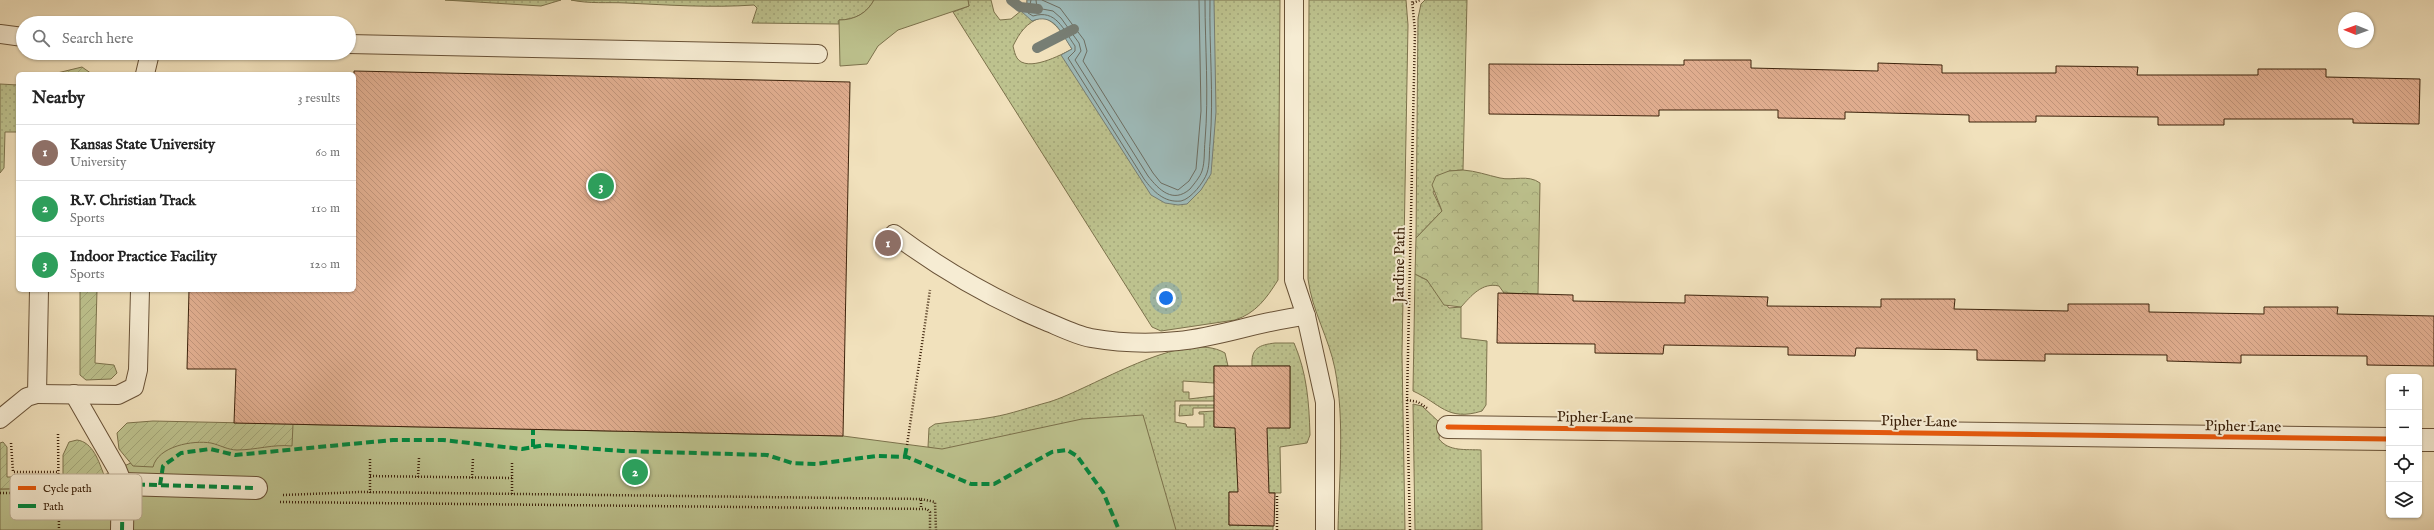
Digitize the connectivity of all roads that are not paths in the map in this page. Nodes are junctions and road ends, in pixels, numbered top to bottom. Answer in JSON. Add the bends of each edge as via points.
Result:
{"nodes":[{"id":1,"x":1294,"y":0,"type":"edge"},
{"id":2,"x":0,"y":34,"type":"edge"},
{"id":3,"x":16,"y":36,"type":"edge"},
{"id":4,"x":356,"y":44,"type":"edge"},
{"id":5,"x":818,"y":54,"type":"dead end"},
{"id":6,"x":894,"y":234,"type":"dead end"},
{"id":7,"x":39,"y":292,"type":"edge"},
{"id":8,"x":140,"y":292,"type":"edge"},
{"id":9,"x":1306,"y":316,"type":"junction"},
{"id":10,"x":37,"y":394,"type":"junction"},
{"id":11,"x":74,"y":394,"type":"junction"},
{"id":12,"x":0,"y":419,"type":"edge"},
{"id":13,"x":1448,"y":427,"type":"dead end"},
{"id":14,"x":2386,"y":440,"type":"edge"},
{"id":15,"x":2422,"y":440,"type":"edge"},
{"id":16,"x":2434,"y":440,"type":"edge"},
{"id":17,"x":119,"y":474,"type":"edge"},
{"id":18,"x":142,"y":485,"type":"edge"},
{"id":19,"x":256,"y":488,"type":"road end"},
{"id":20,"x":122,"y":520,"type":"edge"},
{"id":21,"x":122,"y":530,"type":"edge"},
{"id":22,"x":1325,"y":530,"type":"edge"}],
"edges":[{"from":1,"to":9,"type":"lane","via":[[1294,280]]},
{"from":2,"to":3,"type":"lane"},
{"from":4,"to":5,"type":"lane"},
{"from":6,"to":9,"type":"lane","via":[[934,264],[1003,303],[1090,337],[1138,344],[1179,341],[1227,333],[1284,318]]},
{"from":7,"to":10,"type":"lane"},
{"from":8,"to":11,"type":"lane","via":[[138,370],[134,387],[118,395]]},
{"from":9,"to":22,"type":"lane","via":[[1325,402]]},
{"from":10,"to":11,"type":"lane"},
{"from":10,"to":12,"type":"lane","via":[[27,397]]},
{"from":11,"to":17,"type":"lane"},
{"from":13,"to":14,"type":"street","name":"Pipher Lane"},
{"from":15,"to":16,"type":"street"},
{"from":18,"to":19,"type":"street"},
{"from":20,"to":21,"type":"street"}]}
